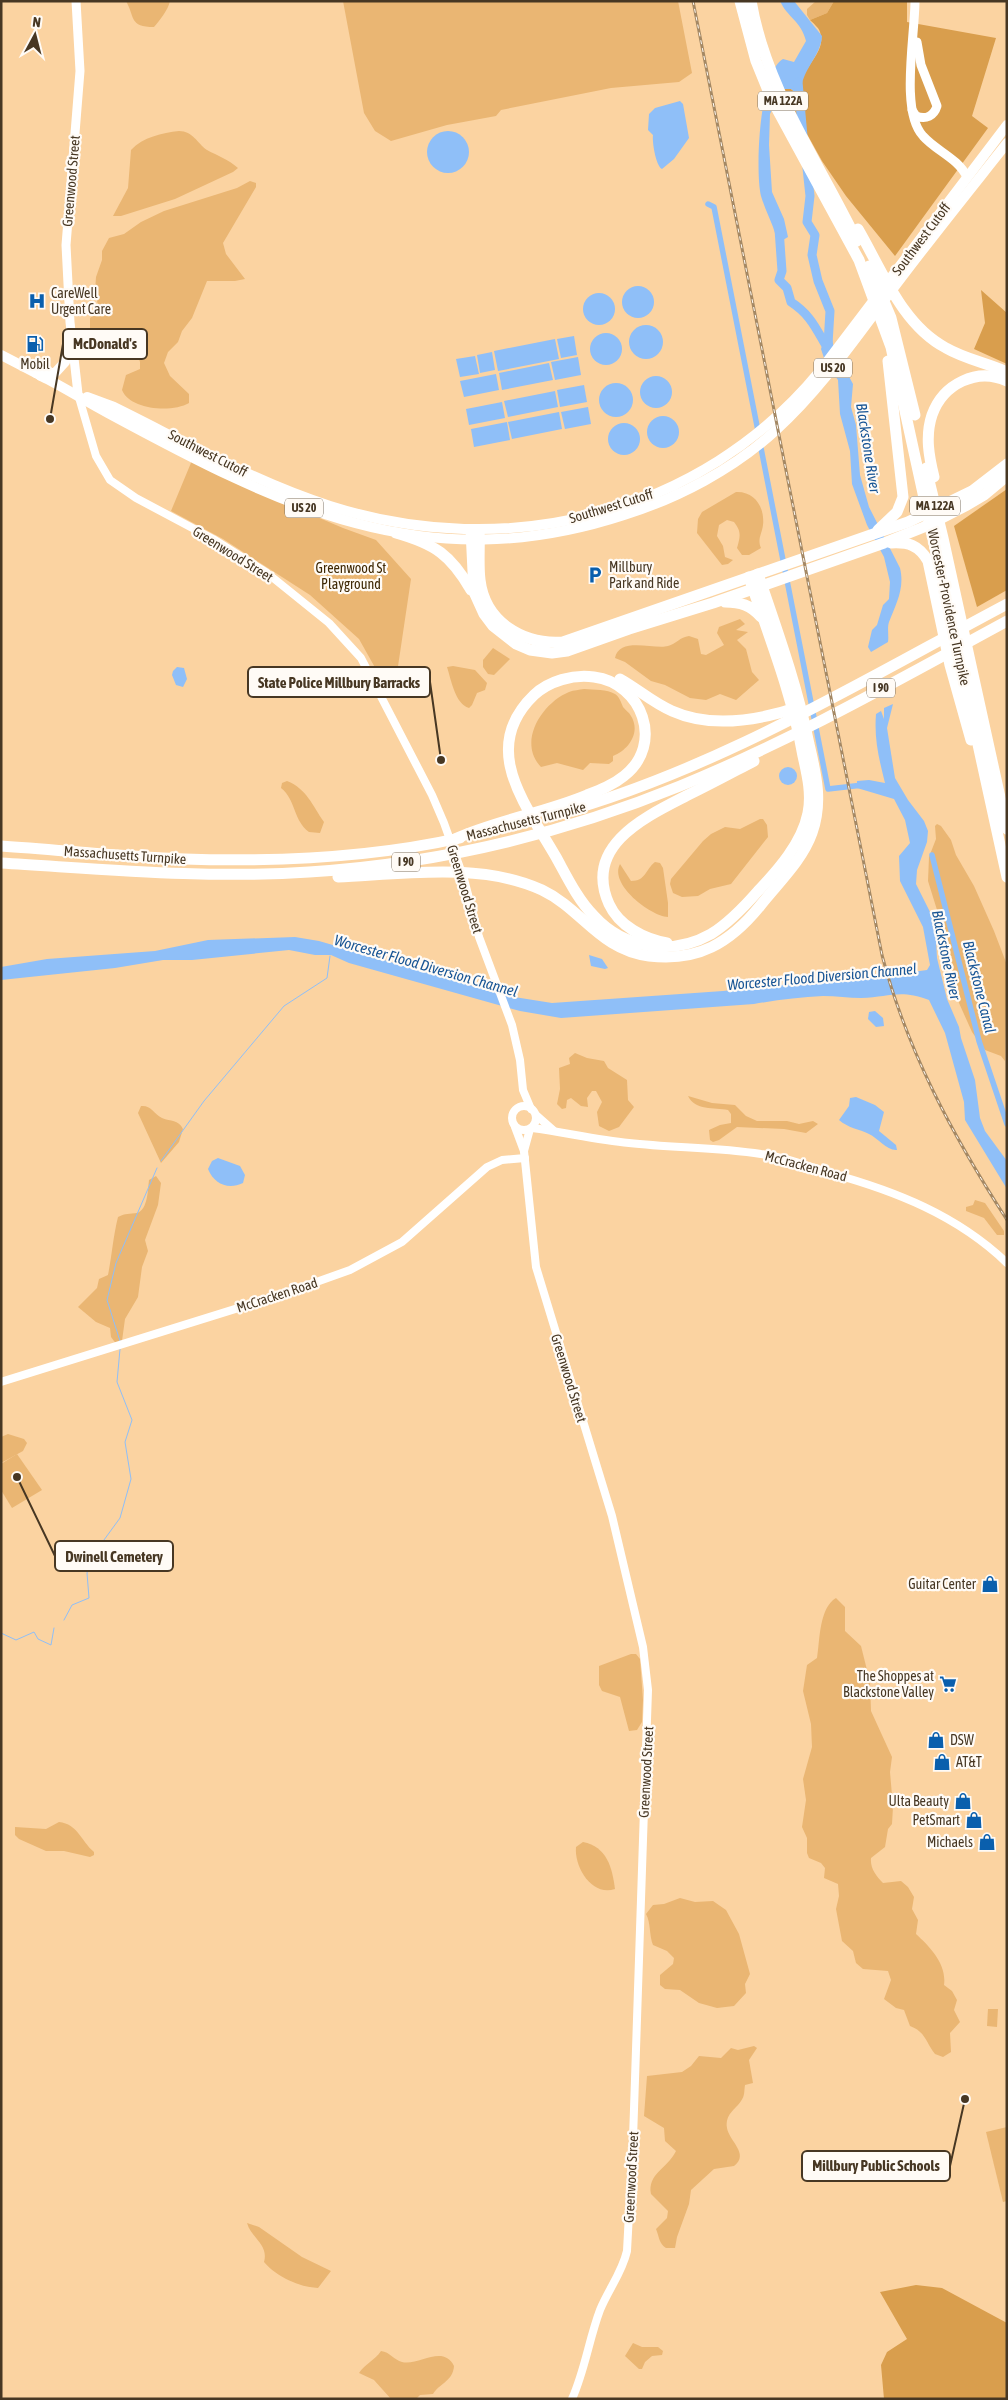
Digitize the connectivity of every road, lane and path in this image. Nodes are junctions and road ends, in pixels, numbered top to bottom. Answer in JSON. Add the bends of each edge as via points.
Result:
{"nodes":[{"id":1,"x":76,"y":1,"type":"edge"},
{"id":2,"x":740,"y":1,"type":"edge"},
{"id":3,"x":751,"y":1,"type":"edge"},
{"id":4,"x":915,"y":1,"type":"edge"},
{"id":5,"x":915,"y":22,"type":"junction"},
{"id":6,"x":910,"y":101,"type":"junction"},
{"id":7,"x":1007,"y":125,"type":"edge"},
{"id":8,"x":1007,"y":143,"type":"edge"},
{"id":9,"x":803,"y":149,"type":"junction"},
{"id":10,"x":967,"y":177,"type":"junction"},
{"id":11,"x":828,"y":194,"type":"junction"},
{"id":12,"x":905,"y":266,"type":"junction"},
{"id":13,"x":885,"y":327,"type":"junction"},
{"id":14,"x":72,"y":340,"type":"junction"},
{"id":15,"x":1,"y":355,"type":"edge"},
{"id":16,"x":1007,"y":372,"type":"edge"},
{"id":17,"x":38,"y":374,"type":"junction"},
{"id":18,"x":1007,"y":381,"type":"edge"},
{"id":19,"x":78,"y":394,"type":"junction"},
{"id":20,"x":1007,"y":464,"type":"edge"},
{"id":21,"x":1007,"y":476,"type":"edge"},
{"id":22,"x":951,"y":508,"type":"junction"},
{"id":23,"x":396,"y":534,"type":"junction"},
{"id":24,"x":475,"y":535,"type":"junction"},
{"id":25,"x":890,"y":535,"type":"junction"},
{"id":26,"x":943,"y":538,"type":"junction"},
{"id":27,"x":753,"y":576,"type":"junction"},
{"id":28,"x":758,"y":588,"type":"junction"},
{"id":29,"x":478,"y":603,"type":"junction"},
{"id":30,"x":713,"y":604,"type":"junction"},
{"id":31,"x":1007,"y":604,"type":"edge"},
{"id":32,"x":764,"y":621,"type":"junction"},
{"id":33,"x":1007,"y":621,"type":"edge"},
{"id":34,"x":784,"y":718,"type":"junction"},
{"id":35,"x":789,"y":739,"type":"junction"},
{"id":36,"x":522,"y":806,"type":"junction"},
{"id":37,"x":1007,"y":829,"type":"edge"},
{"id":38,"x":455,"y":839,"type":"junction"},
{"id":39,"x":544,"y":842,"type":"junction"},
{"id":40,"x":1,"y":846,"type":"edge"},
{"id":41,"x":1002,"y":858,"type":"junction"},
{"id":42,"x":1,"y":862,"type":"edge"},
{"id":43,"x":236,"y":875,"type":"junction"},
{"id":44,"x":1007,"y":877,"type":"edge"},
{"id":45,"x":611,"y":942,"type":"junction"},
{"id":46,"x":689,"y":942,"type":"junction"},
{"id":47,"x":524,"y":1090,"type":"junction"},
{"id":48,"x":518,"y":1108,"type":"junction"},
{"id":49,"x":533,"y":1112,"type":"junction"},
{"id":50,"x":515,"y":1127,"type":"junction"},
{"id":51,"x":531,"y":1128,"type":"junction"},
{"id":52,"x":553,"y":1130,"type":"junction"},
{"id":53,"x":524,"y":1154,"type":"junction"},
{"id":54,"x":1007,"y":1263,"type":"edge"},
{"id":55,"x":1,"y":1382,"type":"edge"},
{"id":56,"x":572,"y":2399,"type":"edge"}],
"edges":[{"from":1,"to":14,"type":"main road","name":"Greenwood Street","via":[[80,71],[66,241]]},
{"from":2,"to":9,"type":"highway","number":"MA 122A","via":[[761,74],[778,113]]},
{"from":3,"to":9,"type":"highway","number":"MA 122A","via":[[763,52]]},
{"from":4,"to":5,"type":"main road"},
{"from":5,"to":6,"type":"main road"},
{"from":5,"to":6,"type":"main road","via":[[921,64],[937,106],[930,116],[920,118],[912,111]]},
{"from":6,"to":10,"type":"main road","via":[[914,123],[922,135],[960,166]]},
{"from":7,"to":10,"type":"main road","name":"Southwest Cutoff","number":"US 20"},
{"from":8,"to":12,"type":"main road","name":"Southwest Cutoff","number":"US 20"},
{"from":9,"to":11,"type":"highway","name":"Worcester-Providence Turnpike","number":"MA 122A"},
{"from":10,"to":12,"type":"main road","name":"Southwest Cutoff","number":"US 20"},
{"from":11,"to":13,"type":"highway","name":"Worcester-Providence Turnpike","number":"MA 122A"},
{"from":11,"to":16,"type":"highway","via":[[918,327],[962,357]]},
{"from":11,"to":26,"type":"highway","name":"Worcester-Providence Turnpike","number":"MA 122A","via":[[882,293],[891,318]]},
{"from":12,"to":24,"type":"main road","name":"Southwest Cutoff","number":"US 20","via":[[784,412],[745,450],[683,492],[600,524],[530,537]]},
{"from":13,"to":25,"type":"highway","via":[[903,487],[901,504]]},
{"from":13,"to":41,"type":"highway","name":"Worcester-Providence Turnpike","number":"MA 122A","via":[[900,381]]},
{"from":14,"to":17,"type":"main road","via":[[60,369]]},
{"from":14,"to":19,"type":"main road","name":"Greenwood Street"},
{"from":15,"to":17,"type":"main road","name":"Southwest Cutoff","number":"US 20"},
{"from":17,"to":19,"type":"main road","name":"Southwest Cutoff","number":"US 20"},
{"from":18,"to":26,"type":"highway","via":[[981,375],[962,381],[945,394],[932,416],[929,452]]},
{"from":19,"to":23,"type":"main road","name":"Southwest Cutoff","number":"US 20","via":[[109,414],[268,494],[339,520]]},
{"from":19,"to":24,"type":"main road","name":"Southwest Cutoff","number":"US 20","via":[[114,407],[262,480],[330,506],[398,523]]},
{"from":19,"to":47,"type":"street","name":"Greenwood Street","via":[[96,456],[110,480],[267,573],[318,613],[352,645],[364,663],[444,823],[464,879],[479,938],[506,1010]]},
{"from":20,"to":22,"type":"highway"},
{"from":21,"to":22,"type":"highway","via":[[984,495]]},
{"from":22,"to":25,"type":"highway"},
{"from":23,"to":24,"type":"main road","name":"Southwest Cutoff","number":"US 20","via":[[414,537]]},
{"from":23,"to":29,"type":"highway","via":[[420,540],[450,558]]},
{"from":24,"to":27,"type":"highway","via":[[480,581],[489,607],[508,628],[542,642],[572,640]]},
{"from":24,"to":29,"type":"highway","via":[[472,577]]},
{"from":25,"to":27,"type":"highway","via":[[871,535]]},
{"from":25,"to":28,"type":"highway"},
{"from":25,"to":41,"type":"highway","via":[[916,547],[930,567],[955,683]]},
{"from":26,"to":37,"type":"highway","name":"Worcester-Providence Turnpike","number":"MA 122A"},
{"from":27,"to":28,"type":"highway"},
{"from":28,"to":30,"type":"highway"},
{"from":28,"to":32,"type":"highway"},
{"from":28,"to":45,"type":"highway","via":[[796,684],[818,779],[818,808],[810,838],[781,882],[745,924],[724,941],[696,954],[663,957],[629,951]]},
{"from":29,"to":30,"type":"highway","via":[[493,626],[516,644],[552,653]]},
{"from":30,"to":32,"type":"highway","via":[[744,604]]},
{"from":31,"to":34,"type":"highway","number":"I 90","via":[[841,693]]},
{"from":32,"to":46,"type":"highway","via":[[793,702],[808,783],[809,812],[800,837],[766,883],[723,926]]},
{"from":33,"to":35,"type":"highway","number":"I 90"},
{"from":34,"to":36,"type":"highway","via":[[692,718],[671,711],[612,675],[587,670],[559,674],[527,694],[507,726],[502,760],[507,782]]},
{"from":34,"to":38,"type":"highway","name":"Massachusetts Turnpike","number":"I 90","via":[[699,763],[635,789],[531,821]]},
{"from":35,"to":43,"type":"highway","name":"Massachusetts Turnpike","number":"I 90","via":[[666,792],[525,838],[382,865]]},
{"from":35,"to":46,"type":"highway","via":[[643,818],[625,831],[607,860],[605,892],[613,911],[634,932],[664,942]]},
{"from":36,"to":38,"type":"highway","via":[[511,773],[509,746],[517,717],[529,700],[546,687],[574,677],[607,680],[626,690],[639,706],[646,734],[638,761],[623,778],[569,802]]},
{"from":36,"to":39,"type":"highway"},
{"from":38,"to":40,"type":"highway","name":"Massachusetts Turnpike","number":"I 90","via":[[362,852],[265,860],[182,859]]},
{"from":39,"to":45,"type":"highway","via":[[582,910]]},
{"from":39,"to":46,"type":"highway","via":[[585,906],[615,934],[634,944],[650,946]]},
{"from":41,"to":44,"type":"highway","name":"Worcester-Providence Turnpike","number":"MA 122A"},
{"from":42,"to":43,"type":"highway","name":"Massachusetts Turnpike","number":"I 90"},
{"from":43,"to":45,"type":"highway","via":[[301,879],[468,873],[506,877],[559,900]]},
{"from":47,"to":48,"type":"street","name":"Greenwood Street"},
{"from":47,"to":49,"type":"street","name":"Greenwood Street"},
{"from":48,"to":49,"type":"street","via":[[524,1106]]},
{"from":48,"to":50,"type":"street","via":[[512,1117]]},
{"from":49,"to":51,"type":"street","via":[[535,1122]]},
{"from":49,"to":52,"type":"street","name":"McCracken Road"},
{"from":50,"to":51,"type":"street","via":[[522,1130]]},
{"from":50,"to":53,"type":"street","name":"Greenwood Street"},
{"from":51,"to":52,"type":"street","name":"McCracken Road"},
{"from":51,"to":53,"type":"street","name":"Greenwood Street"},
{"from":52,"to":54,"type":"street","name":"McCracken Road","via":[[595,1140],[733,1150],[800,1162],[918,1203],[967,1230]]},
{"from":53,"to":55,"type":"street","name":"McCracken Road","via":[[487,1168],[402,1242],[350,1270]]},
{"from":53,"to":56,"type":"street","name":"Greenwood Street","via":[[535,1263],[612,1516],[643,1649],[648,1701],[633,2139],[626,2251],[600,2310],[584,2370]]}]}
